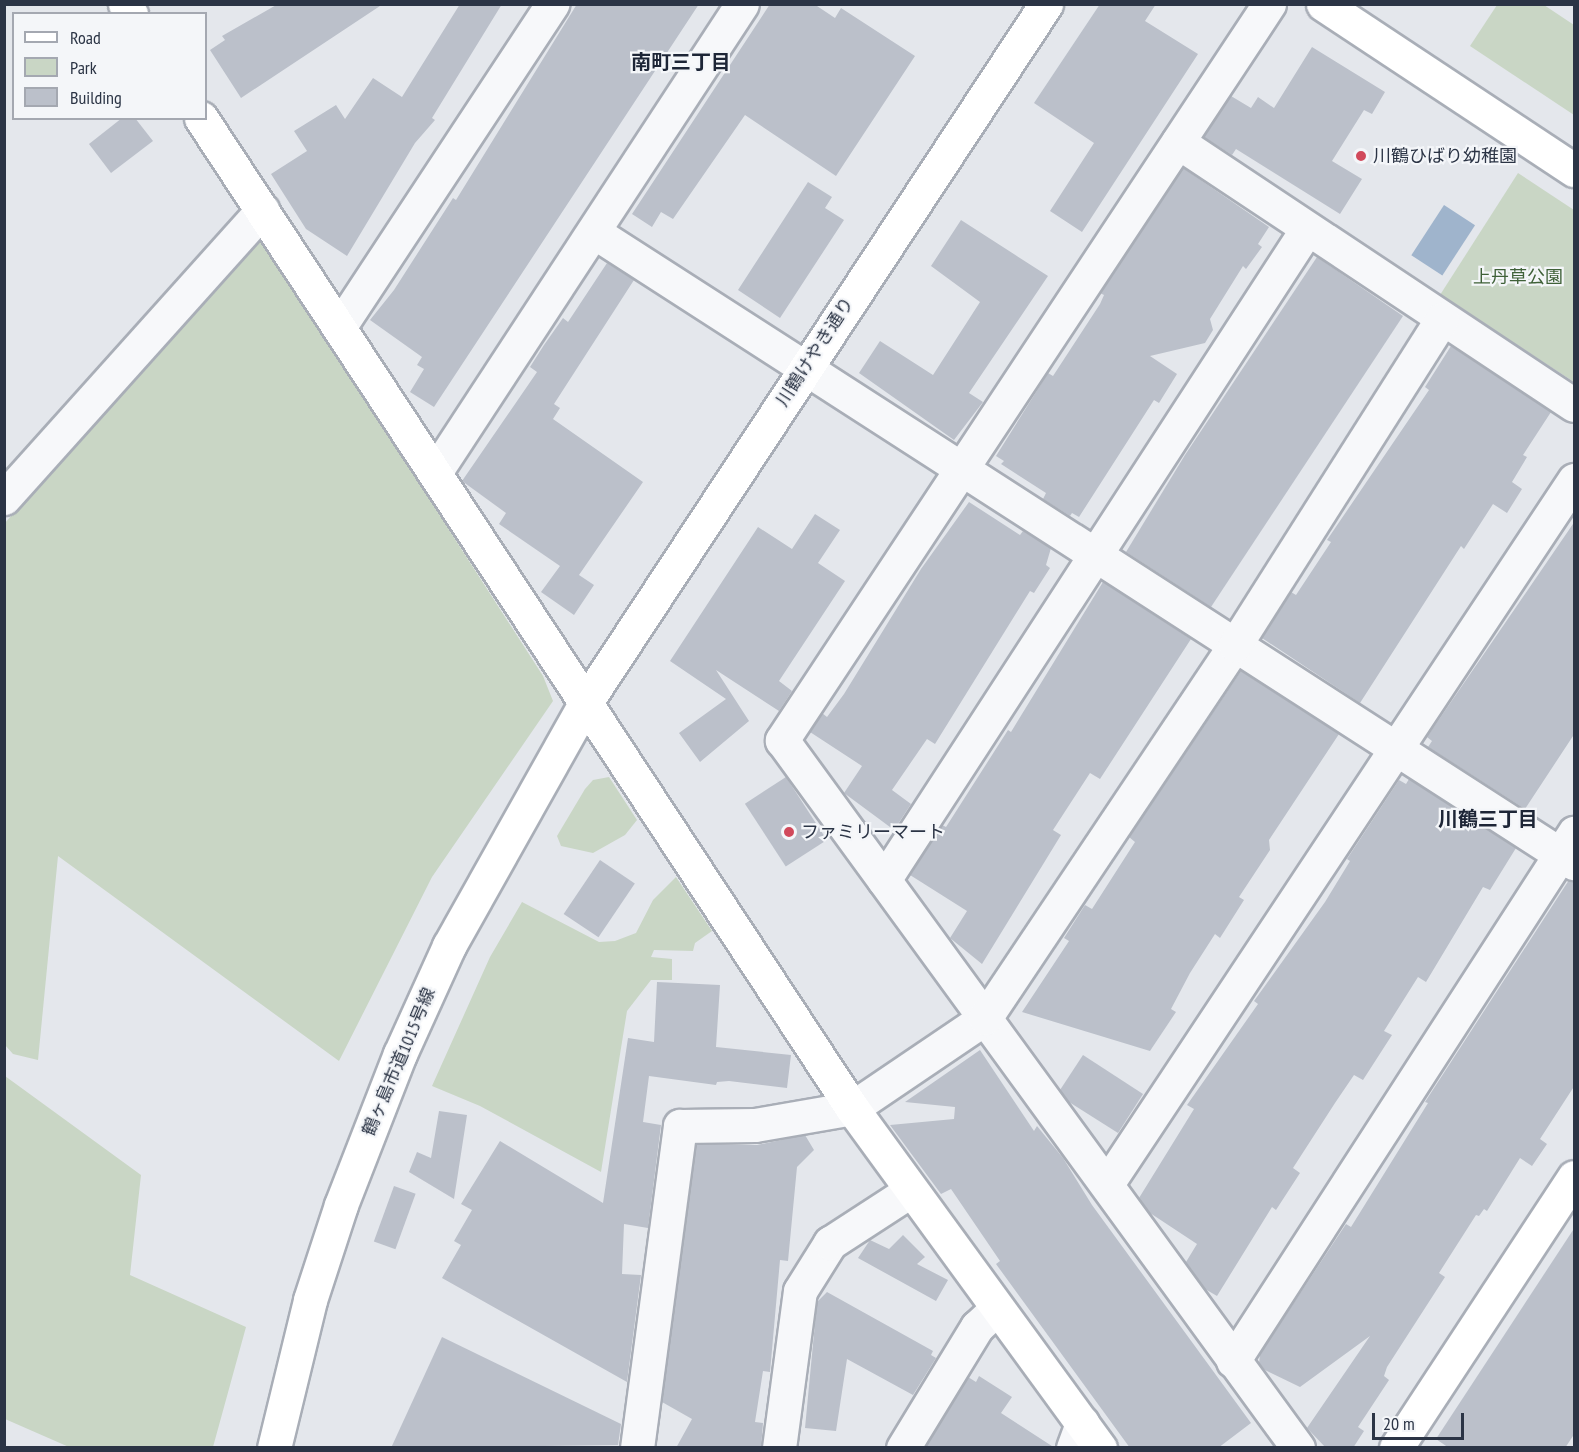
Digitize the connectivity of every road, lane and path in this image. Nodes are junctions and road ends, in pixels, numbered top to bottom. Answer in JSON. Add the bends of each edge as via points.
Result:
{"nodes":[{"id":1,"x":552,"y":4,"type":"edge"},
{"id":2,"x":742,"y":4,"type":"edge"},
{"id":3,"x":1046,"y":4,"type":"edge"},
{"id":4,"x":1269,"y":4,"type":"edge"},
{"id":5,"x":1323,"y":4,"type":"edge"},
{"id":6,"x":202,"y":120,"type":"edge"},
{"id":7,"x":1178,"y":141,"type":"junction"},
{"id":8,"x":1575,"y":170,"type":"edge"},
{"id":9,"x":262,"y":210,"type":"junction"},
{"id":10,"x":1307,"y":230,"type":"junction"},
{"id":11,"x":594,"y":232,"type":"junction"},
{"id":12,"x":1442,"y":319,"type":"junction"},
{"id":13,"x":340,"y":326,"type":"junction"},
{"id":14,"x":806,"y":365,"type":"junction"},
{"id":15,"x":1575,"y":405,"type":"edge"},
{"id":16,"x":964,"y":469,"type":"junction"},
{"id":17,"x":436,"y":471,"type":"junction"},
{"id":18,"x":1575,"y":480,"type":"edge"},
{"id":19,"x":4,"y":498,"type":"edge"},
{"id":20,"x":1098,"y":555,"type":"junction"},
{"id":21,"x":1234,"y":645,"type":"junction"},
{"id":22,"x":586,"y":702,"type":"junction"},
{"id":23,"x":1398,"y":750,"type":"junction"},
{"id":24,"x":1570,"y":850,"type":"edge"},
{"id":25,"x":884,"y":880,"type":"junction"},
{"id":26,"x":985,"y":1018,"type":"junction"},
{"id":27,"x":852,"y":1108,"type":"junction"},
{"id":28,"x":1575,"y":1177,"type":"edge"},
{"id":29,"x":1107,"y":1184,"type":"junction"},
{"id":30,"x":910,"y":1191,"type":"junction"},
{"id":31,"x":996,"y":1309,"type":"junction"},
{"id":32,"x":1233,"y":1361,"type":"junction"},
{"id":33,"x":1085,"y":1439,"type":"edge"},
{"id":34,"x":274,"y":1448,"type":"edge"},
{"id":35,"x":637,"y":1448,"type":"edge"},
{"id":36,"x":779,"y":1448,"type":"edge"},
{"id":37,"x":903,"y":1448,"type":"edge"},
{"id":38,"x":1298,"y":1448,"type":"edge"},
{"id":39,"x":1396,"y":1448,"type":"edge"}],
"edges":[{"from":1,"to":13,"type":"street"},
{"from":2,"to":11,"type":"street"},
{"from":3,"to":14,"type":"street","name":"川鶴けやき通り"},
{"from":4,"to":7,"type":"street"},
{"from":5,"to":8,"type":"street"},
{"from":6,"to":9,"type":"street"},
{"from":7,"to":10,"type":"street"},
{"from":7,"to":16,"type":"street"},
{"from":9,"to":13,"type":"street"},
{"from":9,"to":19,"type":"street"},
{"from":10,"to":12,"type":"street"},
{"from":10,"to":20,"type":"street"},
{"from":11,"to":14,"type":"street"},
{"from":11,"to":17,"type":"street"},
{"from":12,"to":15,"type":"street"},
{"from":12,"to":21,"type":"street"},
{"from":13,"to":17,"type":"street"},
{"from":14,"to":16,"type":"street"},
{"from":14,"to":22,"type":"street","name":"川鶴けやき通り"},
{"from":16,"to":20,"type":"street"},
{"from":16,"to":25,"type":"street","via":[[782,740]]},
{"from":17,"to":22,"type":"street"},
{"from":18,"to":23,"type":"street"},
{"from":20,"to":21,"type":"street"},
{"from":20,"to":25,"type":"street"},
{"from":21,"to":23,"type":"street"},
{"from":21,"to":26,"type":"street"},
{"from":22,"to":27,"type":"street"},
{"from":22,"to":34,"type":"street","name":"鶴ヶ島市道1015号線","via":[[449,946],[400,1054],[341,1205],[310,1300]]},
{"from":23,"to":24,"type":"street"},
{"from":23,"to":29,"type":"street"},
{"from":24,"to":32,"type":"street"},
{"from":25,"to":26,"type":"street"},
{"from":26,"to":27,"type":"street"},
{"from":26,"to":29,"type":"street"},
{"from":27,"to":30,"type":"street"},
{"from":27,"to":35,"type":"street","via":[[755,1125],[680,1126]]},
{"from":28,"to":39,"type":"street"},
{"from":29,"to":32,"type":"street"},
{"from":30,"to":31,"type":"street"},
{"from":30,"to":36,"type":"street","via":[[830,1243],[800,1291]]},
{"from":31,"to":33,"type":"street"},
{"from":31,"to":37,"type":"street","via":[[977,1327]]},
{"from":32,"to":38,"type":"street"}]}
